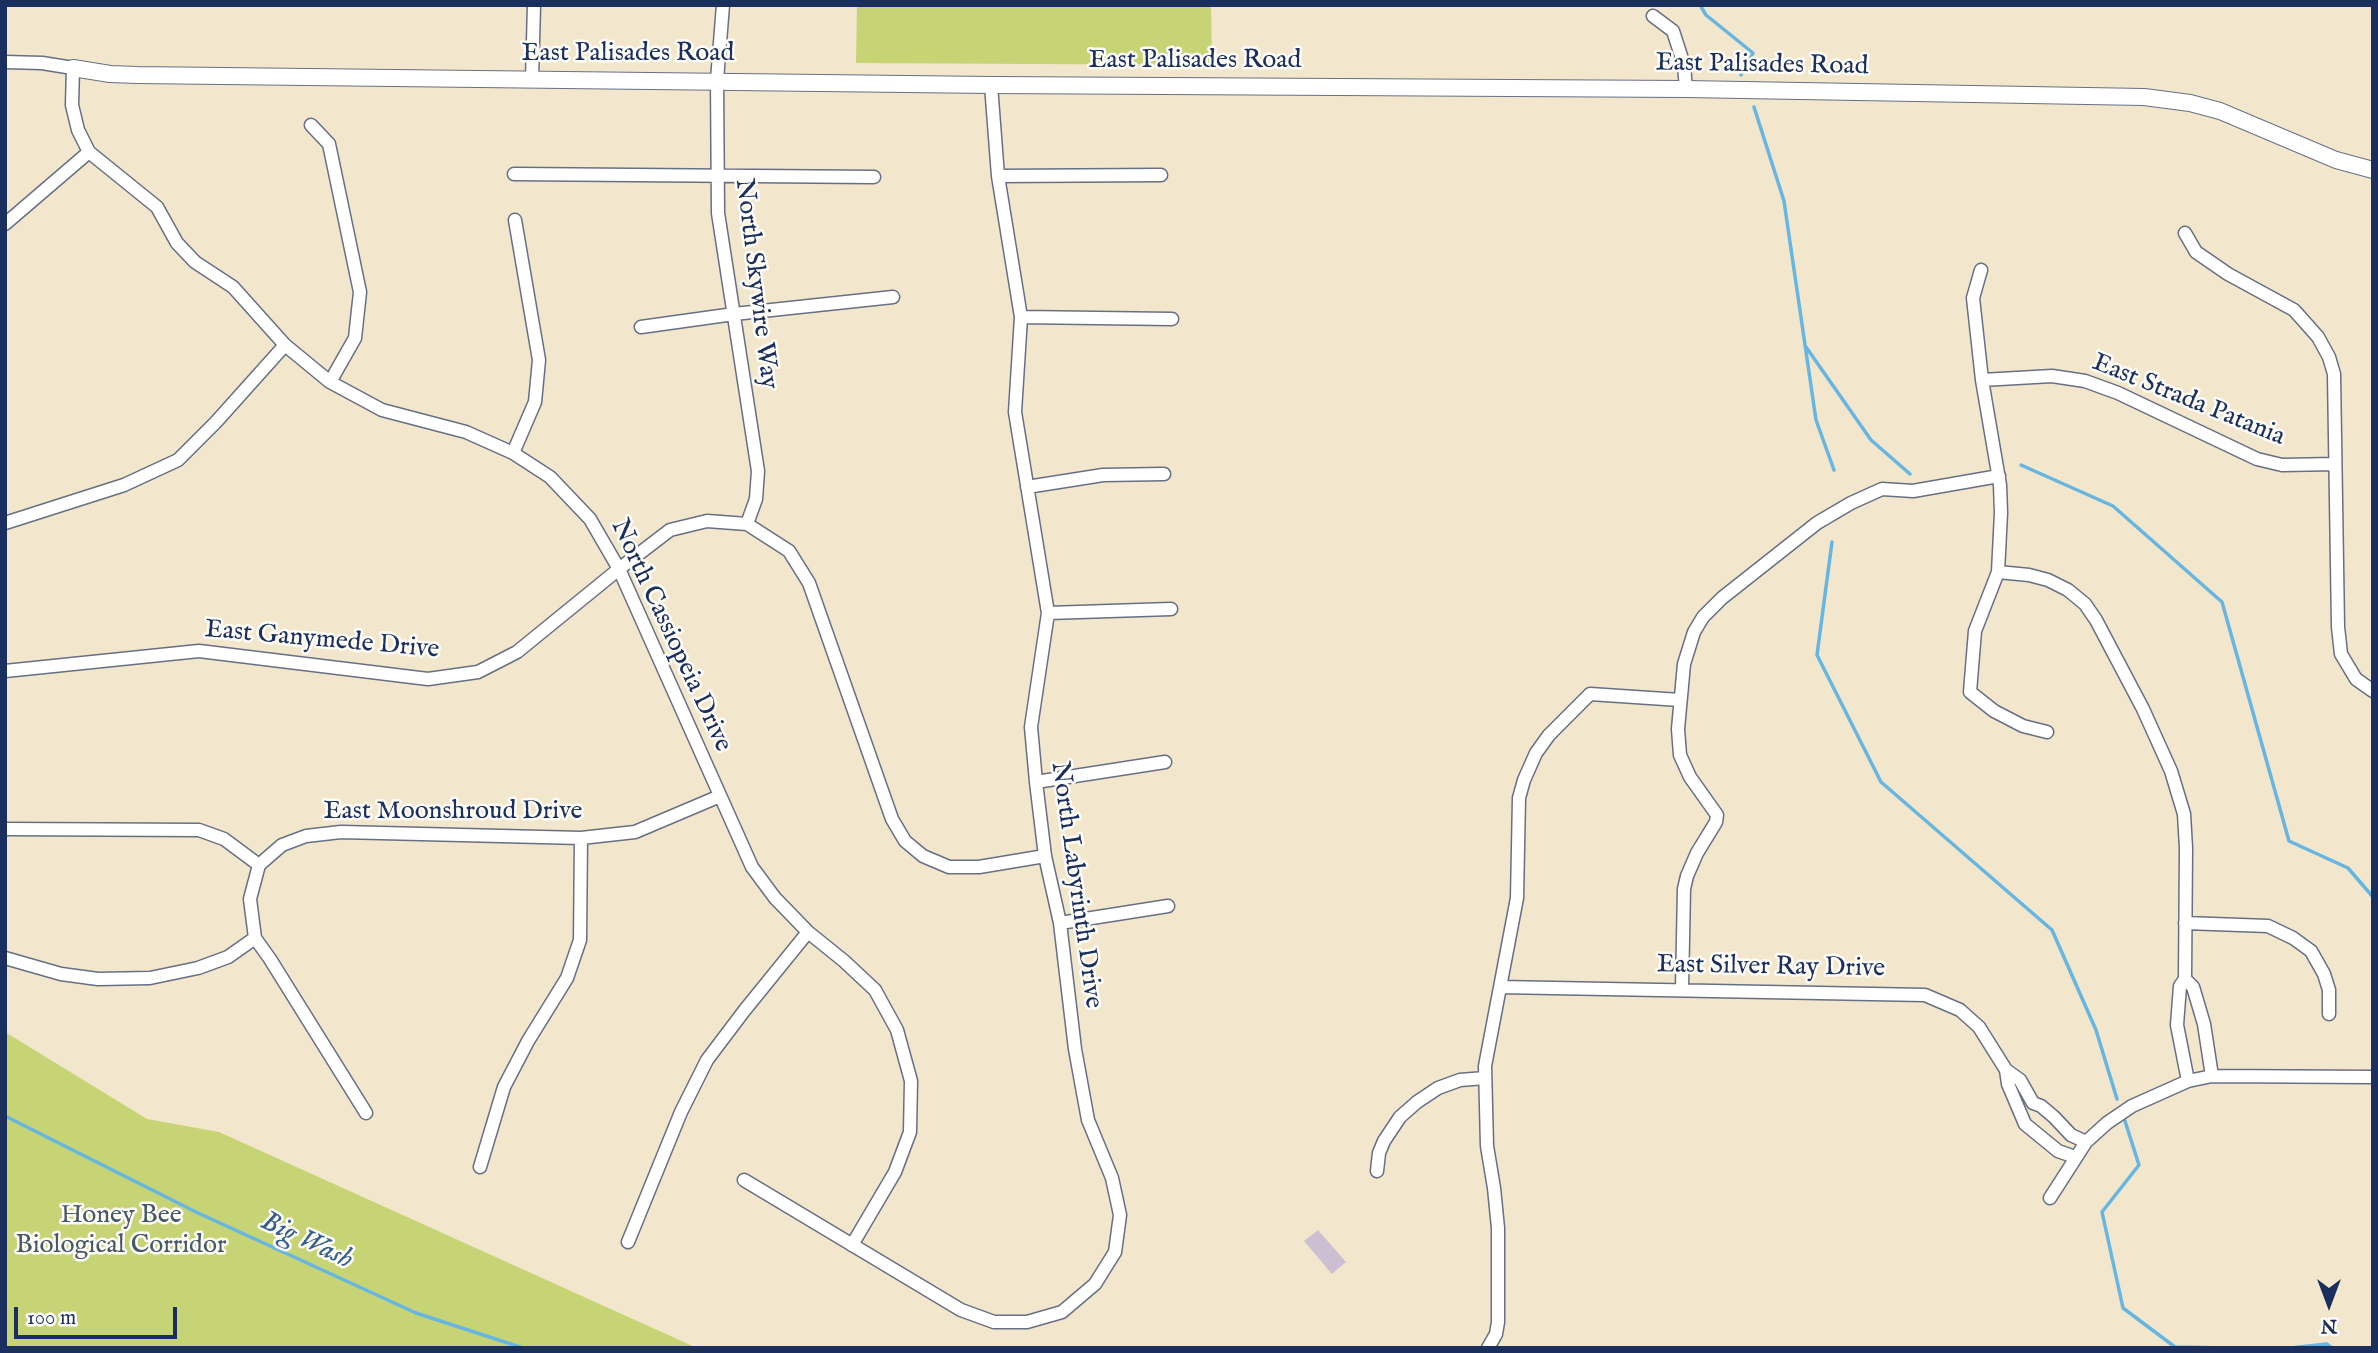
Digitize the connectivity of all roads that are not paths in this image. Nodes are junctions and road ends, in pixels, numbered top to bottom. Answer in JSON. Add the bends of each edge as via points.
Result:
{"nodes":[{"id":1,"x":534,"y":5,"type":"edge"},
{"id":2,"x":723,"y":5,"type":"edge"},
{"id":3,"x":1653,"y":16,"type":"dead end"},
{"id":4,"x":5,"y":62,"type":"edge"},
{"id":5,"x":73,"y":68,"type":"junction"},
{"id":6,"x":532,"y":79,"type":"junction"},
{"id":7,"x":717,"y":80,"type":"junction"},
{"id":8,"x":991,"y":85,"type":"junction"},
{"id":9,"x":1686,"y":89,"type":"junction"},
{"id":10,"x":311,"y":125,"type":"dead end"},
{"id":11,"x":89,"y":152,"type":"junction"},
{"id":12,"x":2373,"y":170,"type":"edge"},
{"id":13,"x":514,"y":174,"type":"dead end"},
{"id":14,"x":1161,"y":175,"type":"dead end"},
{"id":15,"x":718,"y":176,"type":"junction"},
{"id":16,"x":998,"y":176,"type":"junction"},
{"id":17,"x":874,"y":177,"type":"dead end"},
{"id":18,"x":515,"y":220,"type":"dead end"},
{"id":19,"x":5,"y":224,"type":"edge"},
{"id":20,"x":2185,"y":233,"type":"dead end"},
{"id":21,"x":1981,"y":270,"type":"dead end"},
{"id":22,"x":893,"y":297,"type":"dead end"},
{"id":23,"x":734,"y":314,"type":"junction"},
{"id":24,"x":1020,"y":317,"type":"junction"},
{"id":25,"x":1172,"y":319,"type":"dead end"},
{"id":26,"x":641,"y":327,"type":"dead end"},
{"id":27,"x":285,"y":345,"type":"junction"},
{"id":28,"x":1982,"y":380,"type":"junction"},
{"id":29,"x":330,"y":382,"type":"junction"},
{"id":30,"x":513,"y":453,"type":"junction"},
{"id":31,"x":2335,"y":464,"type":"junction"},
{"id":32,"x":1164,"y":474,"type":"dead end"},
{"id":33,"x":1998,"y":476,"type":"junction"},
{"id":34,"x":1027,"y":487,"type":"junction"},
{"id":35,"x":5,"y":523,"type":"edge"},
{"id":36,"x":747,"y":524,"type":"junction"},
{"id":37,"x":619,"y":569,"type":"junction"},
{"id":38,"x":1998,"y":572,"type":"junction"},
{"id":39,"x":1171,"y":609,"type":"dead end"},
{"id":40,"x":1048,"y":613,"type":"junction"},
{"id":41,"x":5,"y":671,"type":"edge"},
{"id":42,"x":2373,"y":691,"type":"edge"},
{"id":43,"x":1680,"y":700,"type":"junction"},
{"id":44,"x":2047,"y":732,"type":"dead end"},
{"id":45,"x":1165,"y":762,"type":"dead end"},
{"id":46,"x":1035,"y":782,"type":"junction"},
{"id":47,"x":720,"y":796,"type":"junction"},
{"id":48,"x":5,"y":829,"type":"edge"},
{"id":49,"x":581,"y":838,"type":"junction"},
{"id":50,"x":1045,"y":856,"type":"junction"},
{"id":51,"x":259,"y":865,"type":"junction"},
{"id":52,"x":1168,"y":906,"type":"dead end"},
{"id":53,"x":1060,"y":923,"type":"junction"},
{"id":54,"x":2185,"y":923,"type":"junction"},
{"id":55,"x":807,"y":932,"type":"junction"},
{"id":56,"x":255,"y":939,"type":"junction"},
{"id":57,"x":5,"y":958,"type":"edge"},
{"id":58,"x":2185,"y":979,"type":"junction"},
{"id":59,"x":1500,"y":987,"type":"junction"},
{"id":60,"x":1682,"y":989,"type":"junction"},
{"id":61,"x":2329,"y":1014,"type":"dead end"},
{"id":62,"x":2007,"y":1070,"type":"junction"},
{"id":63,"x":2212,"y":1076,"type":"junction"},
{"id":64,"x":2373,"y":1077,"type":"edge"},
{"id":65,"x":1485,"y":1078,"type":"junction"},
{"id":66,"x":2188,"y":1081,"type":"junction"},
{"id":67,"x":366,"y":1113,"type":"dead end"},
{"id":68,"x":2086,"y":1142,"type":"junction"},
{"id":69,"x":2075,"y":1157,"type":"junction"},
{"id":70,"x":480,"y":1167,"type":"dead end"},
{"id":71,"x":1377,"y":1171,"type":"dead end"},
{"id":72,"x":744,"y":1180,"type":"dead end"},
{"id":73,"x":2050,"y":1198,"type":"dead end"},
{"id":74,"x":628,"y":1242,"type":"dead end"},
{"id":75,"x":852,"y":1245,"type":"junction"},
{"id":76,"x":1488,"y":1348,"type":"edge"}],
"edges":[{"from":1,"to":6,"type":"street"},
{"from":2,"to":7,"type":"street","name":"North Skywire Way"},
{"from":3,"to":9,"type":"street","via":[[1673,31]]},
{"from":4,"to":5,"type":"street","name":"East Palisades Road"},
{"from":5,"to":6,"type":"street","name":"East Palisades Road","via":[[137,75]]},
{"from":5,"to":11,"type":"street","name":"North Cassiopeia Drive","via":[[72,104]]},
{"from":6,"to":7,"type":"street","name":"East Palisades Road"},
{"from":7,"to":8,"type":"street","name":"East Palisades Road"},
{"from":7,"to":15,"type":"street","name":"North Skywire Way"},
{"from":8,"to":9,"type":"street","name":"East Palisades Road"},
{"from":8,"to":16,"type":"street","name":"North Labyrinth Drive"},
{"from":9,"to":12,"type":"street","name":"East Palisades Road","via":[[2160,99],[2220,111],[2336,160]]},
{"from":10,"to":29,"type":"street","via":[[329,144],[360,292],[355,338]]},
{"from":11,"to":19,"type":"street"},
{"from":11,"to":27,"type":"street","name":"North Cassiopeia Drive","via":[[157,207],[177,243],[195,262],[233,287]]},
{"from":13,"to":15,"type":"street"},
{"from":14,"to":16,"type":"street"},
{"from":15,"to":17,"type":"street"},
{"from":15,"to":23,"type":"street","name":"North Skywire Way","via":[[718,213]]},
{"from":16,"to":24,"type":"street","name":"North Labyrinth Drive"},
{"from":18,"to":30,"type":"street","via":[[539,360],[535,402]]},
{"from":20,"to":31,"type":"street","via":[[2196,252],[2294,310],[2318,337],[2334,374]]},
{"from":21,"to":28,"type":"street","via":[[1973,298]]},
{"from":22,"to":23,"type":"street"},
{"from":23,"to":26,"type":"street"},
{"from":23,"to":36,"type":"street","name":"North Skywire Way","via":[[758,471],[757,499]]},
{"from":24,"to":25,"type":"street"},
{"from":24,"to":34,"type":"street","name":"North Labyrinth Drive","via":[[1015,412]]},
{"from":27,"to":29,"type":"street","name":"North Cassiopeia Drive"},
{"from":27,"to":35,"type":"street","via":[[178,460],[124,485]]},
{"from":28,"to":31,"type":"street","name":"East Strada Patania","via":[[2052,376],[2085,381],[2257,459],[2283,465]]},
{"from":28,"to":33,"type":"street"},
{"from":29,"to":30,"type":"street","name":"North Cassiopeia Drive","via":[[382,410],[466,432]]},
{"from":30,"to":37,"type":"street","name":"North Cassiopeia Drive","via":[[550,477],[590,519]]},
{"from":31,"to":42,"type":"street","via":[[2341,654],[2356,679]]},
{"from":32,"to":34,"type":"street","via":[[1103,475]]},
{"from":33,"to":38,"type":"street"},
{"from":33,"to":43,"type":"street","via":[[1913,491],[1882,489],[1817,523],[1703,617],[1687,649]]},
{"from":34,"to":40,"type":"street","name":"North Labyrinth Drive"},
{"from":36,"to":37,"type":"street","name":"East Ganymede Drive","via":[[707,521],[670,530]]},
{"from":36,"to":50,"type":"street","name":"East Ganymede Drive","via":[[789,551],[809,583],[892,819],[905,841],[923,856],[949,867]]},
{"from":37,"to":41,"type":"street","name":"East Ganymede Drive","via":[[517,652],[478,672],[428,679],[199,651]]},
{"from":37,"to":47,"type":"street","name":"North Cassiopeia Drive"},
{"from":38,"to":44,"type":"street","via":[[1975,632],[1970,692],[1994,711]]},
{"from":38,"to":54,"type":"street","via":[[2048,580],[2085,604],[2096,620],[2175,782],[2184,814]]},
{"from":39,"to":40,"type":"street"},
{"from":40,"to":46,"type":"street","name":"North Labyrinth Drive","via":[[1031,727]]},
{"from":43,"to":59,"type":"street","via":[[1590,694],[1536,753],[1518,798],[1517,898]]},
{"from":43,"to":60,"type":"street","via":[[1680,755],[1689,777],[1717,815],[1684,889]]},
{"from":45,"to":46,"type":"street"},
{"from":46,"to":50,"type":"street","name":"North Labyrinth Drive"},
{"from":47,"to":49,"type":"street","name":"East Moonshroud Drive","via":[[635,832]]},
{"from":47,"to":55,"type":"street","name":"North Cassiopeia Drive","via":[[752,867]]},
{"from":48,"to":51,"type":"street","via":[[199,830],[224,839]]},
{"from":49,"to":51,"type":"street","name":"East Moonshroud Drive","via":[[341,832],[294,840]]},
{"from":49,"to":70,"type":"street","via":[[580,940],[567,978],[504,1087]]},
{"from":50,"to":53,"type":"street","name":"North Labyrinth Drive"},
{"from":51,"to":56,"type":"street","via":[[250,900]]},
{"from":52,"to":53,"type":"street"},
{"from":53,"to":75,"type":"street","name":"North Labyrinth Drive","via":[[1088,1120],[1112,1178],[1120,1215],[1115,1252],[1095,1284],[1062,1312],[1027,1322],[995,1322],[961,1310]]},
{"from":54,"to":58,"type":"street"},
{"from":54,"to":61,"type":"street","via":[[2268,926],[2293,938],[2311,951],[2324,974]]},
{"from":55,"to":74,"type":"street","via":[[707,1060]]},
{"from":55,"to":75,"type":"street","name":"North Cassiopeia Drive","via":[[875,990],[897,1030],[911,1082],[910,1132],[895,1172]]},
{"from":56,"to":57,"type":"street","via":[[228,957],[150,978],[74,976]]},
{"from":56,"to":67,"type":"street"},
{"from":58,"to":63,"type":"street","via":[[2193,986],[2204,1024]]},
{"from":58,"to":66,"type":"street","via":[[2180,986],[2177,1024]]},
{"from":59,"to":60,"type":"street","name":"East Silver Ray Drive"},
{"from":59,"to":65,"type":"street"},
{"from":60,"to":62,"type":"street","name":"East Silver Ray Drive","via":[[1925,995],[1960,1010],[1979,1027]]},
{"from":62,"to":68,"type":"street","name":"East Silver Ray Drive","via":[[2020,1080],[2034,1103]]},
{"from":62,"to":69,"type":"street","name":"East Silver Ray Drive","via":[[2025,1124],[2058,1151]]},
{"from":63,"to":64,"type":"street"},
{"from":63,"to":66,"type":"street"},
{"from":65,"to":71,"type":"street","via":[[1460,1080],[1417,1102],[1384,1141]]},
{"from":65,"to":76,"type":"street","via":[[1486,1146],[1498,1241],[1498,1322]]},
{"from":66,"to":68,"type":"street","via":[[2132,1105]]},
{"from":68,"to":69,"type":"street"},
{"from":69,"to":73,"type":"street"},
{"from":72,"to":75,"type":"street","name":"North Labyrinth Drive"}]}
